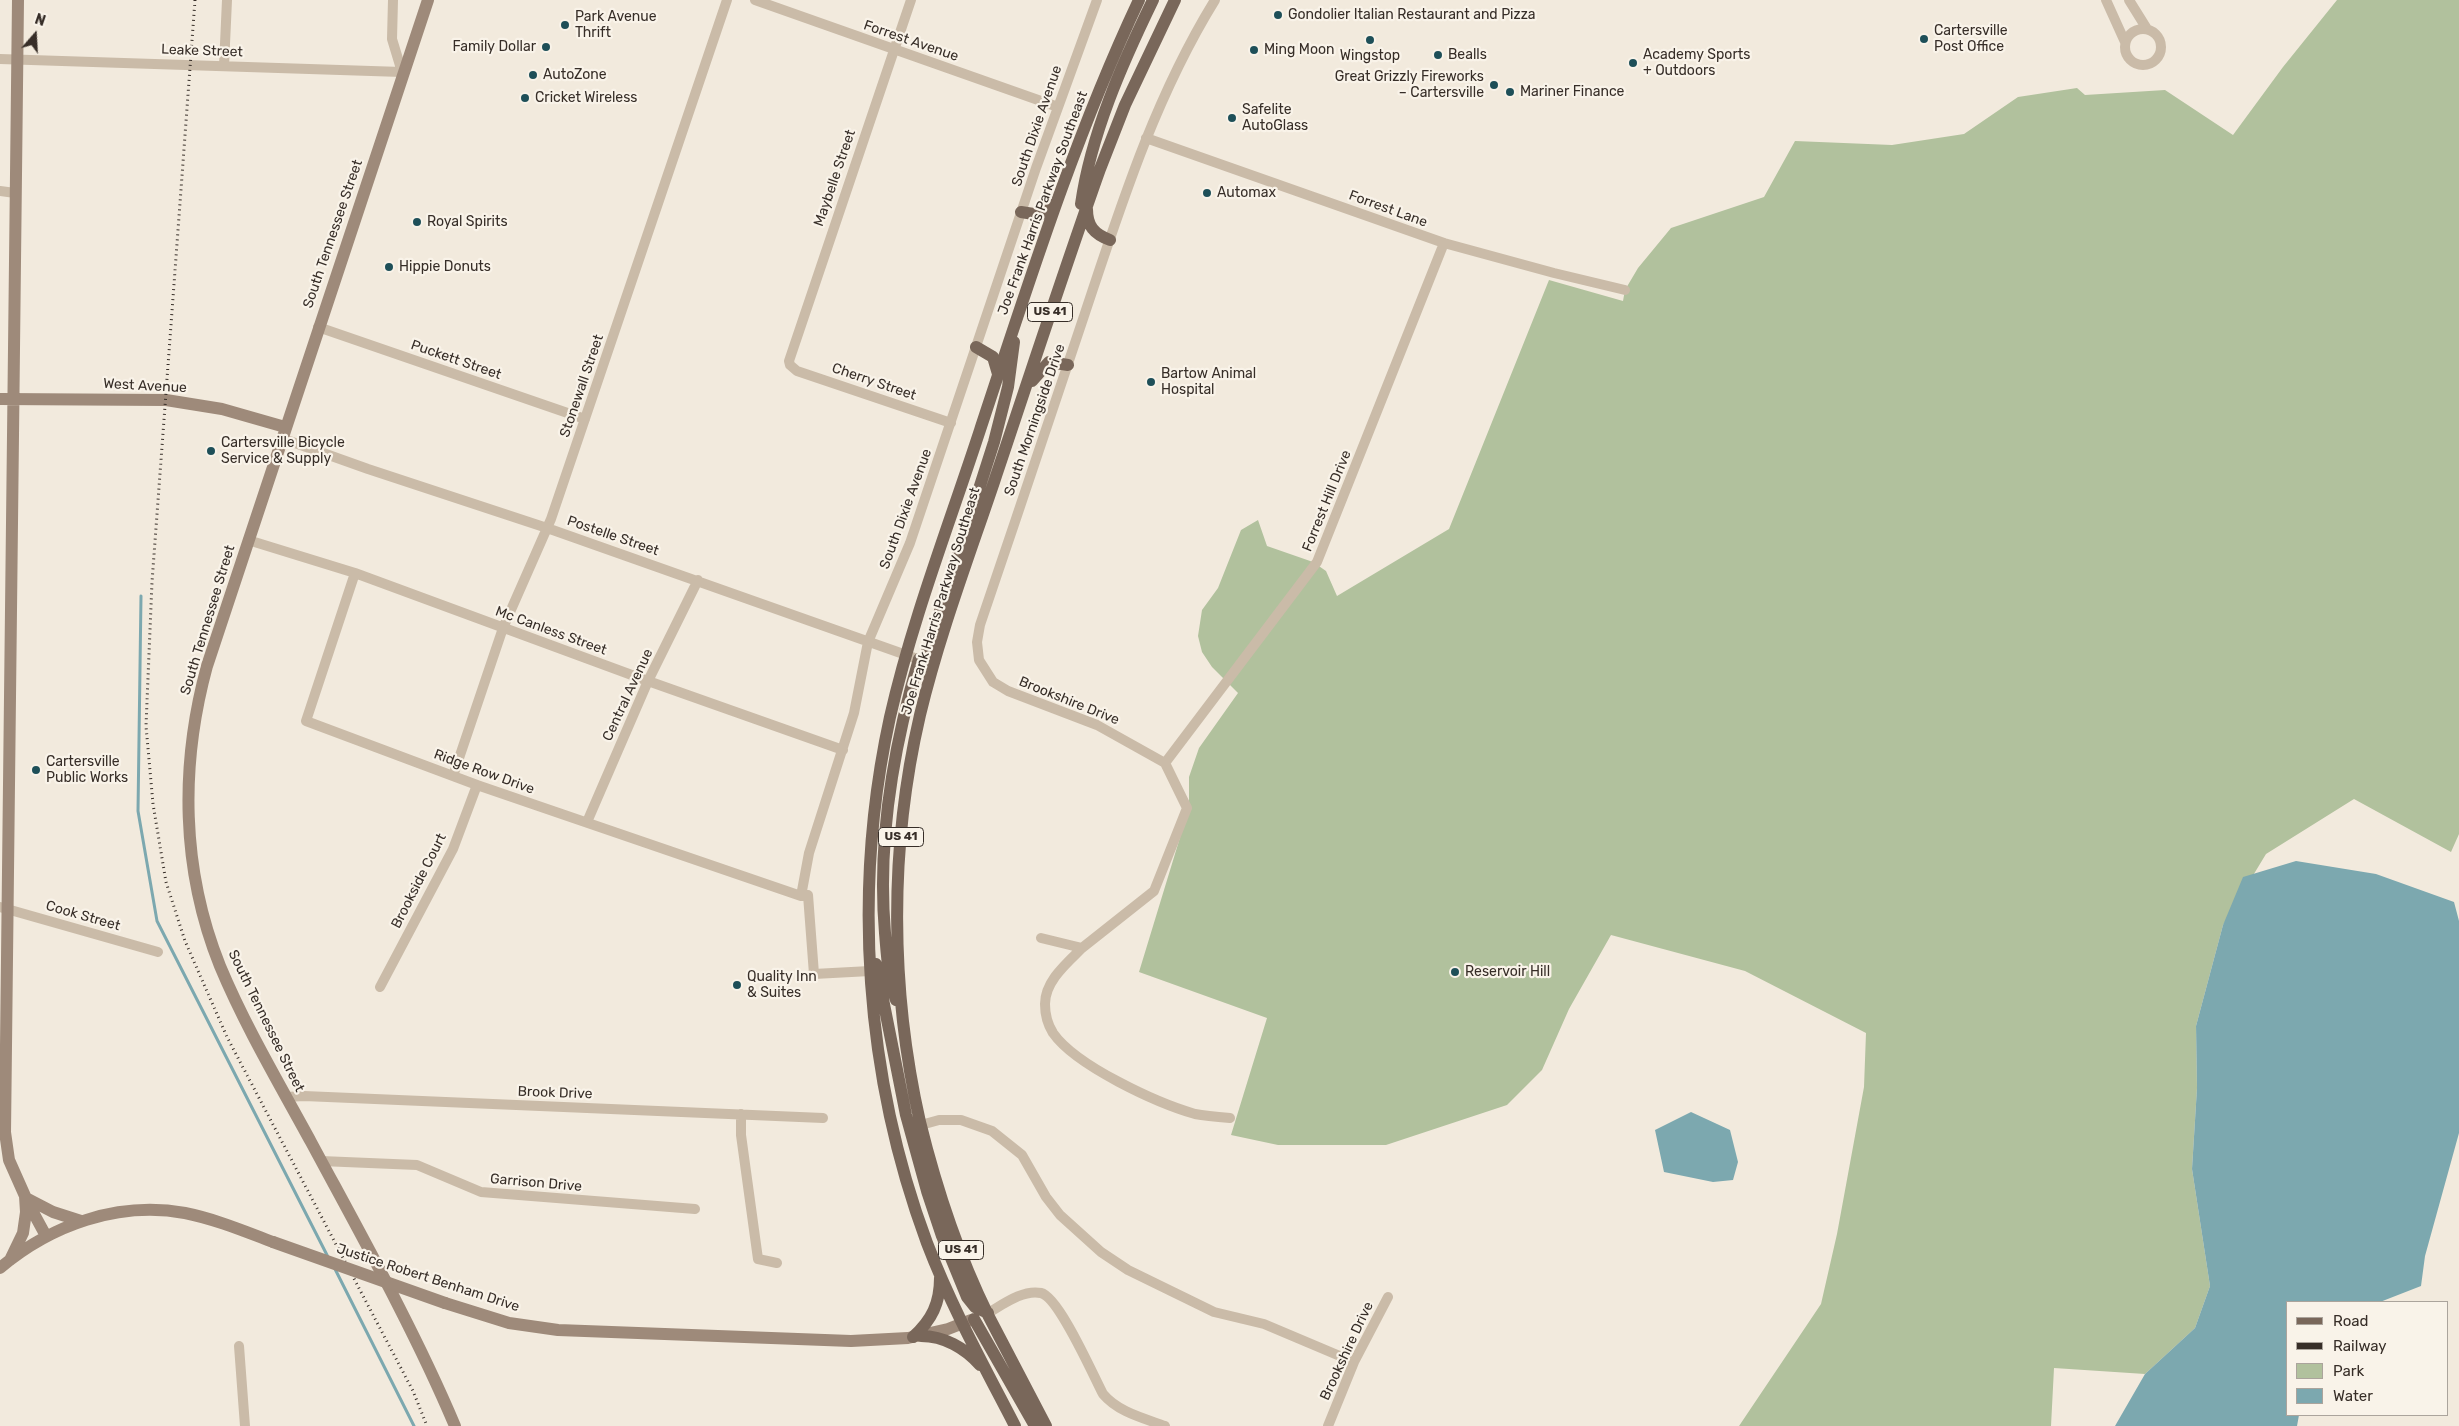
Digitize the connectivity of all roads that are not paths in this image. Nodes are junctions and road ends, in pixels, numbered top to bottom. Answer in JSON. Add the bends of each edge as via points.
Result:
{"nodes":[{"id":1,"x":18,"y":0,"type":"edge"},
{"id":2,"x":227,"y":0,"type":"edge"},
{"id":3,"x":393,"y":0,"type":"edge"},
{"id":4,"x":428,"y":0,"type":"edge"},
{"id":5,"x":726,"y":0,"type":"edge"},
{"id":6,"x":755,"y":0,"type":"edge"},
{"id":7,"x":911,"y":0,"type":"edge"},
{"id":8,"x":1097,"y":0,"type":"edge"},
{"id":9,"x":1139,"y":0,"type":"edge"},
{"id":10,"x":1153,"y":0,"type":"edge"},
{"id":11,"x":1175,"y":0,"type":"edge"},
{"id":12,"x":1216,"y":0,"type":"edge"},
{"id":13,"x":2106,"y":0,"type":"edge"},
{"id":14,"x":2129,"y":0,"type":"edge"},
{"id":15,"x":2148,"y":29,"type":"junction"},
{"id":16,"x":2125,"y":42,"type":"junction"},
{"id":17,"x":893,"y":50,"type":"junction"},
{"id":18,"x":0,"y":59,"type":"edge"},
{"id":19,"x":18,"y":59,"type":"junction"},
{"id":20,"x":224,"y":66,"type":"junction"},
{"id":21,"x":402,"y":72,"type":"junction"},
{"id":22,"x":1058,"y":107,"type":"junction"},
{"id":23,"x":1146,"y":138,"type":"junction"},
{"id":24,"x":0,"y":191,"type":"edge"},
{"id":25,"x":16,"y":193,"type":"junction"},
{"id":26,"x":1056,"y":204,"type":"junction"},
{"id":27,"x":1086,"y":207,"type":"junction"},
{"id":28,"x":1021,"y":212,"type":"junction"},
{"id":29,"x":1078,"y":229,"type":"junction"},
{"id":30,"x":1110,"y":240,"type":"junction"},
{"id":31,"x":1444,"y":243,"type":"junction"},
{"id":32,"x":1625,"y":290,"type":"dead end"},
{"id":33,"x":1015,"y":324,"type":"junction"},
{"id":34,"x":318,"y":327,"type":"junction"},
{"id":35,"x":976,"y":348,"type":"junction"},
{"id":36,"x":790,"y":365,"type":"joint"},
{"id":37,"x":1068,"y":365,"type":"junction"},
{"id":38,"x":998,"y":374,"type":"junction"},
{"id":39,"x":1022,"y":396,"type":"junction"},
{"id":40,"x":0,"y":399,"type":"edge"},
{"id":41,"x":14,"y":399,"type":"junction"},
{"id":42,"x":585,"y":419,"type":"junction"},
{"id":43,"x":951,"y":423,"type":"junction"},
{"id":44,"x":283,"y":432,"type":"junction"},
{"id":45,"x":548,"y":528,"type":"junction"},
{"id":46,"x":248,"y":540,"type":"junction"},
{"id":47,"x":355,"y":573,"type":"junction"},
{"id":48,"x":698,"y":580,"type":"junction"},
{"id":49,"x":503,"y":628,"type":"junction"},
{"id":50,"x":868,"y":642,"type":"junction"},
{"id":51,"x":906,"y":655,"type":"junction"},
{"id":52,"x":978,"y":660,"type":"joint"},
{"id":53,"x":926,"y":661,"type":"junction"},
{"id":54,"x":648,"y":681,"type":"junction"},
{"id":55,"x":842,"y":750,"type":"junction"},
{"id":56,"x":1165,"y":763,"type":"junction"},
{"id":57,"x":453,"y":776,"type":"junction"},
{"id":58,"x":477,"y":785,"type":"junction"},
{"id":59,"x":587,"y":822,"type":"junction"},
{"id":60,"x":801,"y":896,"type":"junction"},
{"id":61,"x":4,"y":908,"type":"edge"},
{"id":62,"x":1041,"y":938,"type":"dead end"},
{"id":63,"x":1082,"y":948,"type":"junction"},
{"id":64,"x":869,"y":951,"type":"junction"},
{"id":65,"x":158,"y":952,"type":"dead end"},
{"id":66,"x":870,"y":971,"type":"junction"},
{"id":67,"x":380,"y":987,"type":"dead end"},
{"id":68,"x":286,"y":1097,"type":"junction"},
{"id":69,"x":741,"y":1114,"type":"junction"},
{"id":70,"x":824,"y":1118,"type":"dead end"},
{"id":71,"x":1230,"y":1118,"type":"dead end"},
{"id":72,"x":921,"y":1125,"type":"junction"},
{"id":73,"x":321,"y":1161,"type":"junction"},
{"id":74,"x":25,"y":1197,"type":"junction"},
{"id":75,"x":695,"y":1209,"type":"dead end"},
{"id":76,"x":81,"y":1221,"type":"junction"},
{"id":77,"x":46,"y":1236,"type":"junction"},
{"id":78,"x":777,"y":1263,"type":"dead end"},
{"id":79,"x":5,"y":1264,"type":"edge"},
{"id":80,"x":939,"y":1270,"type":"junction"},
{"id":81,"x":1388,"y":1297,"type":"dead end"},
{"id":82,"x":988,"y":1314,"type":"junction"},
{"id":83,"x":968,"y":1321,"type":"junction"},
{"id":84,"x":917,"y":1336,"type":"junction"},
{"id":85,"x":239,"y":1346,"type":"dead end"},
{"id":86,"x":1354,"y":1362,"type":"junction"},
{"id":87,"x":988,"y":1374,"type":"junction"},
{"id":88,"x":1330,"y":1421,"type":"edge"},
{"id":89,"x":245,"y":1426,"type":"edge"},
{"id":90,"x":455,"y":1426,"type":"edge"},
{"id":91,"x":1015,"y":1426,"type":"edge"},
{"id":92,"x":1035,"y":1426,"type":"edge"},
{"id":93,"x":1046,"y":1426,"type":"edge"},
{"id":94,"x":1165,"y":1426,"type":"edge"}],
"edges":[{"from":1,"to":19,"type":"street"},
{"from":2,"to":20,"type":"street"},
{"from":3,"to":21,"type":"street","via":[[392,39]]},
{"from":4,"to":21,"type":"street","name":"South Tennessee Street"},
{"from":5,"to":42,"type":"street","name":"Stonewall Street"},
{"from":6,"to":17,"type":"street","name":"Forrest Avenue"},
{"from":7,"to":17,"type":"street","name":"Maybelle Street"},
{"from":8,"to":22,"type":"street","name":"South Dixie Avenue"},
{"from":9,"to":26,"type":"main road","name":"Joe Frank Harris Parkway Southeast","number":"US 41"},
{"from":10,"to":29,"type":"main road","via":[[1099,133],[1086,174]]},
{"from":11,"to":27,"type":"main road","name":"Joe Frank Harris Parkway Southeast","number":"US 41","via":[[1126,105]]},
{"from":12,"to":23,"type":"street","name":"South Morningside Drive","via":[[1187,47]]},
{"from":13,"to":16,"type":"street"},
{"from":14,"to":15,"type":"street"},
{"from":15,"to":16,"type":"street","via":[[2134,31]]},
{"from":15,"to":16,"type":"street","via":[[2161,42],[2161,51],[2152,63],[2138,65],[2132,62]]},
{"from":17,"to":22,"type":"street","name":"Forrest Avenue"},
{"from":17,"to":36,"type":"street","name":"Maybelle Street"},
{"from":18,"to":19,"type":"street","name":"Leake Street"},
{"from":19,"to":20,"type":"street","name":"Leake Street"},
{"from":19,"to":25,"type":"street"},
{"from":20,"to":21,"type":"street","name":"Leake Street"},
{"from":21,"to":34,"type":"street","name":"South Tennessee Street"},
{"from":22,"to":28,"type":"street","name":"South Dixie Avenue"},
{"from":23,"to":30,"type":"street","name":"South Morningside Drive"},
{"from":23,"to":31,"type":"street","name":"Forrest Lane"},
{"from":24,"to":25,"type":"street"},
{"from":25,"to":41,"type":"street"},
{"from":26,"to":28,"type":"main road","via":[[1040,215]]},
{"from":26,"to":33,"type":"main road","name":"Joe Frank Harris Parkway Southeast","number":"US 41"},
{"from":27,"to":29,"type":"main road","name":"Joe Frank Harris Parkway Southeast","number":"US 41"},
{"from":27,"to":30,"type":"main road","via":[[1094,233]]},
{"from":28,"to":35,"type":"street","name":"South Dixie Avenue"},
{"from":29,"to":39,"type":"main road","name":"Joe Frank Harris Parkway Southeast","number":"US 41"},
{"from":30,"to":37,"type":"street","name":"South Morningside Drive"},
{"from":31,"to":32,"type":"street","name":"Forrest Lane"},
{"from":31,"to":56,"type":"street","name":"Forrest Hill Drive","via":[[1317,562]]},
{"from":33,"to":38,"type":"main road","name":"Joe Frank Harris Parkway Southeast","number":"US 41"},
{"from":33,"to":53,"type":"main road","via":[[1012,361],[994,442]]},
{"from":34,"to":42,"type":"street","name":"Puckett Street"},
{"from":34,"to":44,"type":"street","name":"South Tennessee Street"},
{"from":35,"to":38,"type":"main road","via":[[993,357]]},
{"from":35,"to":43,"type":"street","name":"South Dixie Avenue"},
{"from":36,"to":43,"type":"street","name":"Cherry Street","via":[[797,371]]},
{"from":37,"to":39,"type":"main road","via":[[1054,362],[1044,365]]},
{"from":37,"to":52,"type":"street","name":"South Morningside Drive","via":[[980,625]]},
{"from":38,"to":51,"type":"main road","name":"Joe Frank Harris Parkway Southeast","number":"US 41"},
{"from":39,"to":53,"type":"main road","name":"Joe Frank Harris Parkway Southeast","number":"US 41"},
{"from":40,"to":41,"type":"street","name":"West Avenue"},
{"from":41,"to":44,"type":"street","name":"West Avenue","via":[[166,400],[222,409]]},
{"from":41,"to":61,"type":"street"},
{"from":42,"to":45,"type":"street","name":"Stonewall Street"},
{"from":43,"to":50,"type":"street","name":"South Dixie Avenue","via":[[910,543]]},
{"from":44,"to":45,"type":"street","name":"Postelle Street","via":[[368,469]]},
{"from":44,"to":46,"type":"street","name":"South Tennessee Street"},
{"from":45,"to":48,"type":"street","name":"Postelle Street"},
{"from":45,"to":49,"type":"street","name":"Stonewall Street"},
{"from":46,"to":47,"type":"street","name":"Mc Canless Street"},
{"from":46,"to":68,"type":"street","name":"South Tennessee Street","via":[[207,666],[196,713],[188,766],[189,828],[199,898],[215,952]]},
{"from":47,"to":49,"type":"street","name":"Mc Canless Street"},
{"from":47,"to":57,"type":"street","name":"Ridge Row Drive","via":[[306,721]]},
{"from":48,"to":50,"type":"street","name":"Postelle Street"},
{"from":48,"to":54,"type":"street","name":"Central Avenue"},
{"from":49,"to":54,"type":"street","name":"Mc Canless Street"},
{"from":49,"to":57,"type":"street","name":"Stonewall Street"},
{"from":50,"to":51,"type":"street","name":"Postelle Street"},
{"from":50,"to":55,"type":"street","name":"South Dixie Avenue","via":[[854,713]]},
{"from":51,"to":53,"type":"street","name":"Postelle Street"},
{"from":51,"to":64,"type":"main road","name":"Joe Frank Harris Parkway Southeast","number":"US 41","via":[[881,767],[871,850]]},
{"from":52,"to":56,"type":"street","name":"Brookshire Drive","via":[[999,687],[1097,724]]},
{"from":53,"to":72,"type":"main road","name":"Joe Frank Harris Parkway Southeast","number":"US 41","via":[[902,824],[897,915],[902,1014]]},
{"from":54,"to":55,"type":"street","name":"Mc Canless Street"},
{"from":54,"to":59,"type":"street","name":"Central Avenue"},
{"from":55,"to":60,"type":"street","name":"South Dixie Avenue","via":[[809,854]]},
{"from":56,"to":63,"type":"street","via":[[1186,808],[1154,891]]},
{"from":57,"to":58,"type":"street","name":"Ridge Row Drive"},
{"from":58,"to":59,"type":"street","name":"Ridge Row Drive"},
{"from":58,"to":67,"type":"street","name":"Brookside Court","via":[[453,849]]},
{"from":59,"to":60,"type":"street","name":"Ridge Row Drive"},
{"from":60,"to":66,"type":"street","via":[[808,896],[814,974]]},
{"from":61,"to":65,"type":"street","name":"Cook Street"},
{"from":61,"to":74,"type":"street","via":[[6,1141],[9,1160]]},
{"from":62,"to":63,"type":"street"},
{"from":63,"to":71,"type":"street","via":[[1059,971],[1050,987],[1045,1002],[1047,1020],[1053,1033],[1068,1050],[1136,1091],[1197,1114]]},
{"from":64,"to":66,"type":"main road","name":"Joe Frank Harris Parkway Southeast","number":"US 41"},
{"from":64,"to":82,"type":"main road","via":[[876,965],[906,1115],[927,1191],[967,1297],[975,1307]]},
{"from":66,"to":80,"type":"main road","name":"Joe Frank Harris Parkway Southeast","number":"US 41","via":[[877,1048],[895,1138],[915,1206]]},
{"from":68,"to":69,"type":"street","name":"Brook Drive"},
{"from":68,"to":73,"type":"street","name":"South Tennessee Street"},
{"from":69,"to":70,"type":"street","name":"Brook Drive"},
{"from":69,"to":78,"type":"street","via":[[758,1259]]},
{"from":72,"to":82,"type":"main road","name":"Joe Frank Harris Parkway Southeast","number":"US 41","via":[[937,1184]]},
{"from":72,"to":86,"type":"street","via":[[950,1119],[971,1122],[992,1131],[1022,1155],[1060,1215],[1101,1252],[1128,1270],[1214,1312],[1264,1324]]},
{"from":73,"to":75,"type":"street","name":"Garrison Drive","via":[[417,1165],[481,1192]]},
{"from":73,"to":90,"type":"street","name":"South Tennessee Street","via":[[416,1341]]},
{"from":74,"to":76,"type":"street","via":[[53,1212]]},
{"from":74,"to":77,"type":"street"},
{"from":74,"to":79,"type":"street","via":[[23,1233]]},
{"from":76,"to":77,"type":"street","name":"Justice Robert Benham Drive"},
{"from":76,"to":84,"type":"street","name":"Justice Robert Benham Drive","bridge":true,"via":[[126,1212],[172,1212],[218,1222],[445,1303],[509,1323],[558,1330],[852,1341],[891,1341]]},
{"from":77,"to":79,"type":"street","name":"Justice Robert Benham Drive"},
{"from":80,"to":83,"type":"main road","name":"Joe Frank Harris Parkway Southeast","number":"US 41"},
{"from":80,"to":84,"type":"main road","via":[[936,1308]]},
{"from":81,"to":86,"type":"street","name":"Brookshire Drive"},
{"from":82,"to":83,"type":"street","name":"Justice Robert Benham Drive"},
{"from":82,"to":93,"type":"main road","name":"Joe Frank Harris Parkway Southeast","number":"US 41"},
{"from":82,"to":94,"type":"street","via":[[1024,1294],[1047,1296],[1059,1309],[1109,1401],[1126,1412]]},
{"from":83,"to":84,"type":"street","name":"Justice Robert Benham Drive"},
{"from":83,"to":87,"type":"main road","name":"Joe Frank Harris Parkway Southeast","number":"US 41"},
{"from":83,"to":92,"type":"main road"},
{"from":84,"to":87,"type":"main road","via":[[938,1338],[958,1346]]},
{"from":85,"to":89,"type":"street"},
{"from":86,"to":88,"type":"street","name":"Brookshire Drive"},
{"from":87,"to":91,"type":"main road","name":"Joe Frank Harris Parkway Southeast","number":"US 41"}]}
